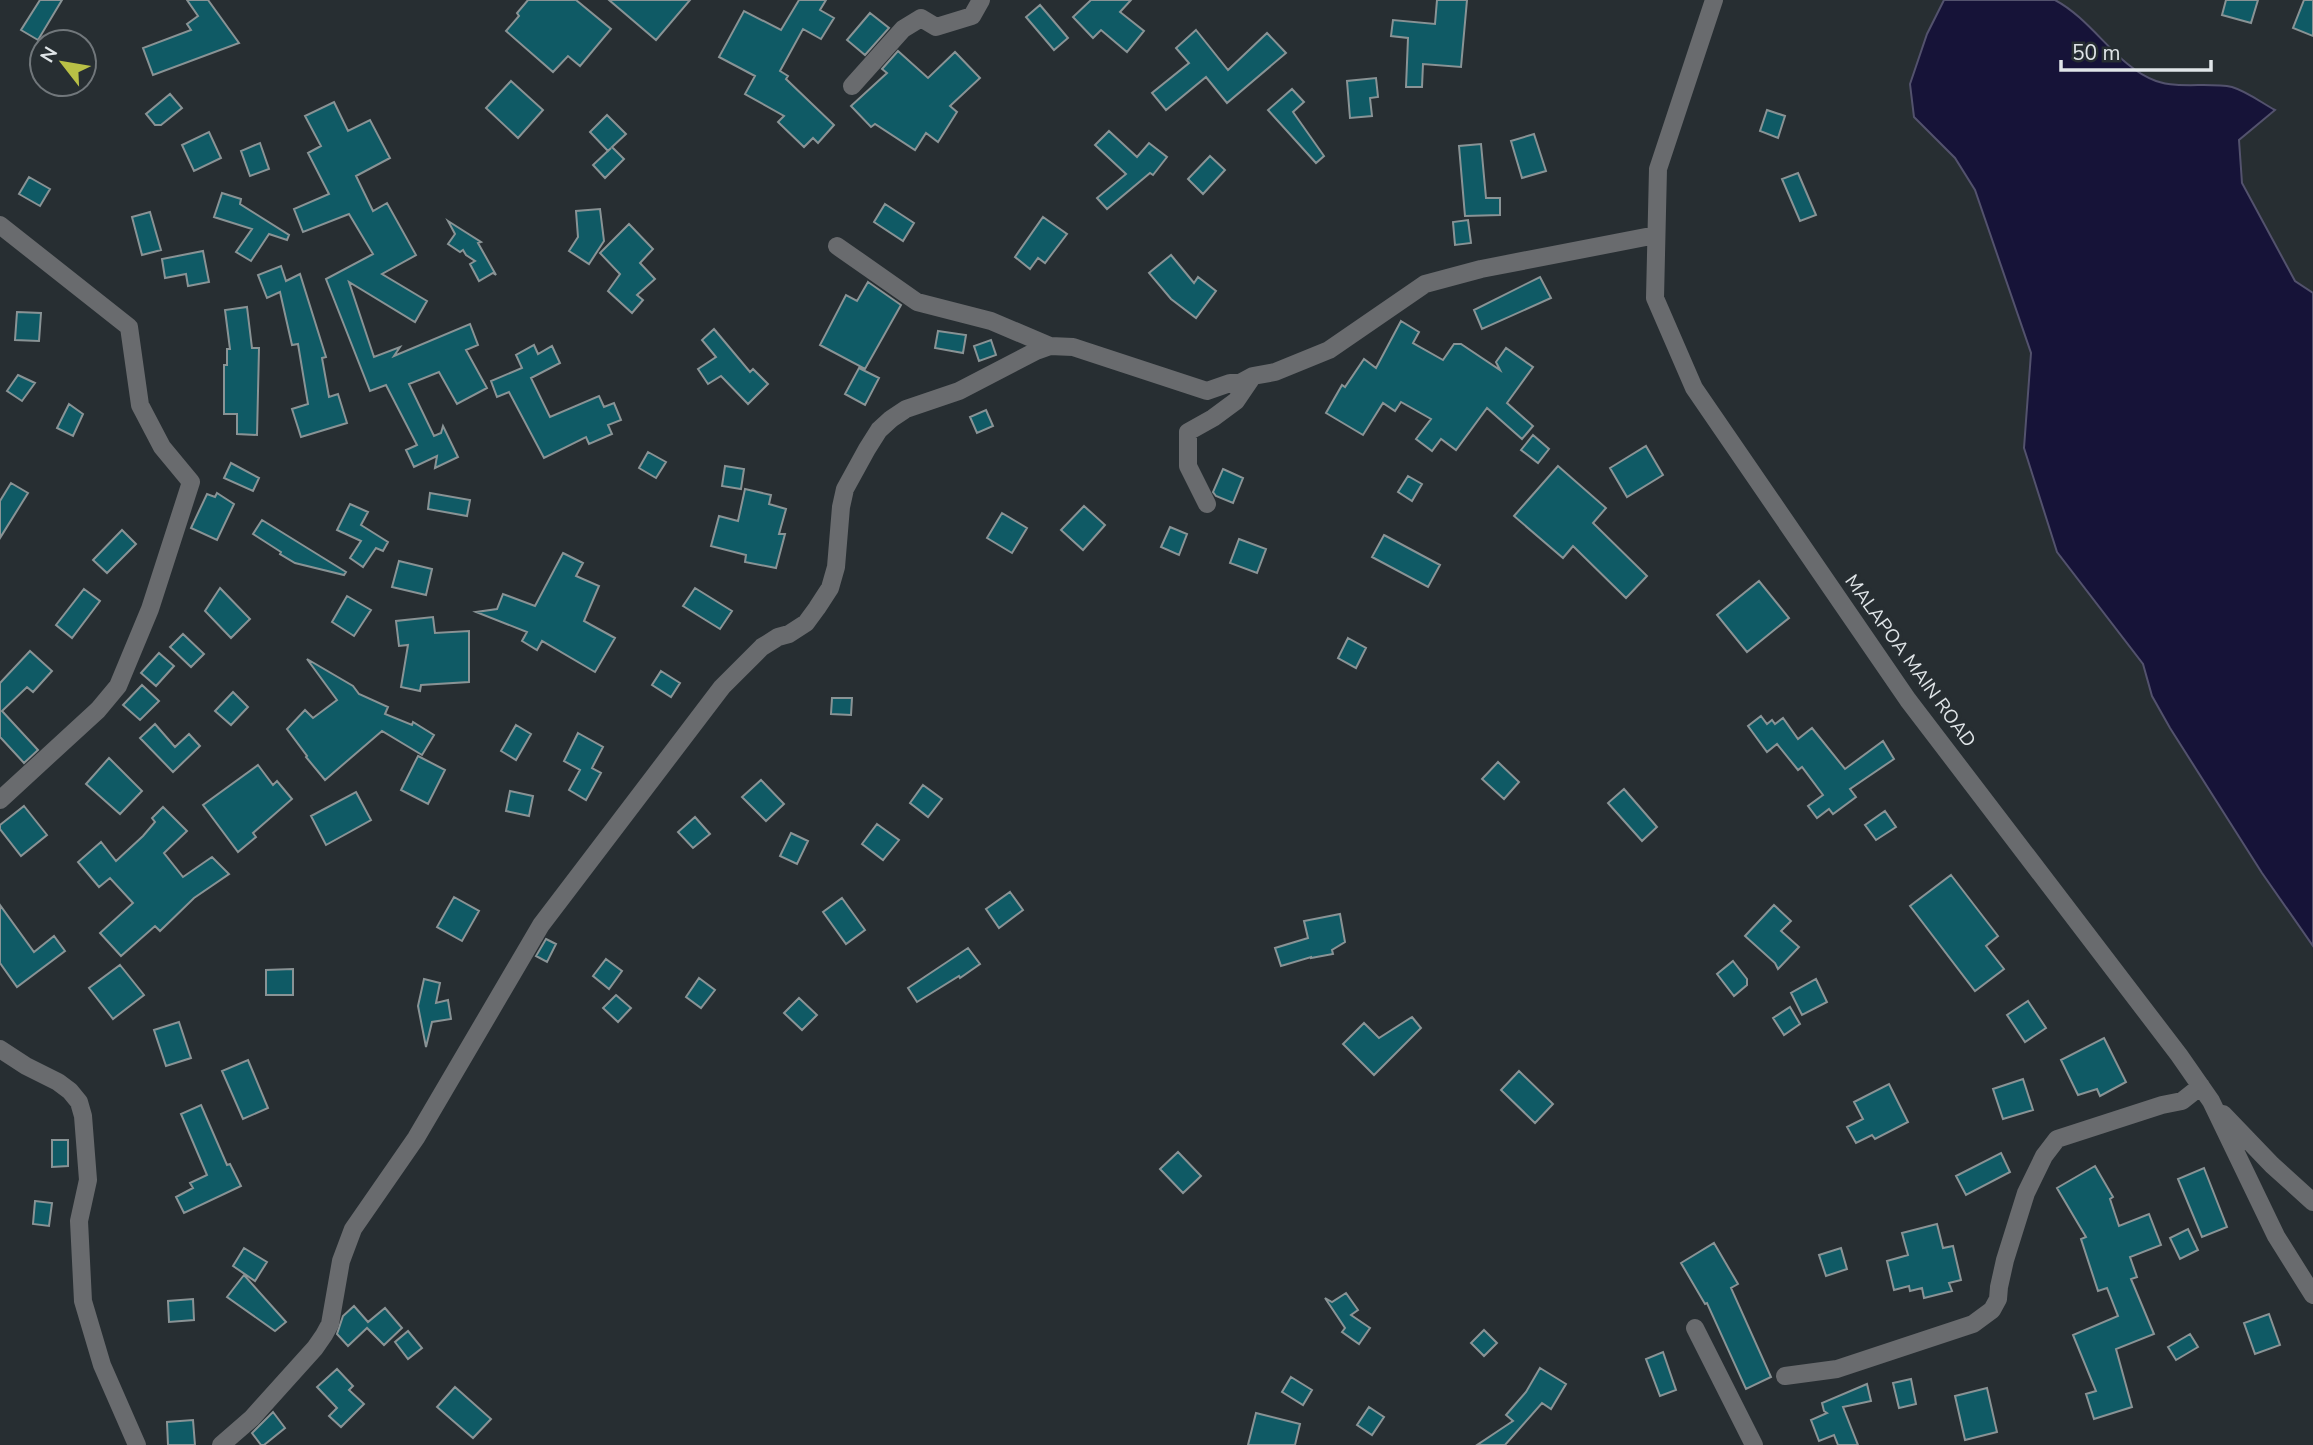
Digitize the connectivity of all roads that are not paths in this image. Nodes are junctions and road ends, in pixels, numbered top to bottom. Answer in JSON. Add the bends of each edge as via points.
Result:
{"nodes":[{"id":1,"x":981,"y":0,"type":"edge"},
{"id":2,"x":1714,"y":0,"type":"edge"},
{"id":3,"x":852,"y":86,"type":"dead end"},
{"id":4,"x":0,"y":225,"type":"edge"},
{"id":5,"x":1656,"y":235,"type":"junction"},
{"id":6,"x":837,"y":246,"type":"dead end"},
{"id":7,"x":1050,"y":346,"type":"junction"},
{"id":8,"x":1253,"y":376,"type":"junction"},
{"id":9,"x":1208,"y":504,"type":"dead end"},
{"id":10,"x":0,"y":800,"type":"edge"},
{"id":11,"x":0,"y":1049,"type":"edge"},
{"id":12,"x":2206,"y":1094,"type":"junction"},
{"id":13,"x":2313,"y":1202,"type":"edge"},
{"id":14,"x":2313,"y":1295,"type":"edge"},
{"id":15,"x":1696,"y":1328,"type":"dead end"},
{"id":16,"x":1785,"y":1376,"type":"dead end"},
{"id":17,"x":136,"y":1445,"type":"edge"},
{"id":18,"x":221,"y":1445,"type":"edge"},
{"id":19,"x":1754,"y":1445,"type":"edge"}],
"edges":[{"from":1,"to":3,"type":"street","via":[[972,16],[936,27],[921,18],[903,29]]},
{"from":2,"to":5,"type":"street","name":"MALAPOA MAIN ROAD","via":[[1658,169]]},
{"from":4,"to":10,"type":"street","via":[[130,327],[140,405],[162,447],[191,482],[150,609],[118,687]]},
{"from":5,"to":8,"type":"street","via":[[1425,284],[1329,350]]},
{"from":5,"to":12,"type":"street","name":"MALAPOA MAIN ROAD","via":[[1655,298],[1693,388],[1909,700]]},
{"from":6,"to":7,"type":"street","via":[[917,302],[991,321]]},
{"from":7,"to":8,"type":"street","via":[[1073,347],[1207,391]]},
{"from":7,"to":18,"type":"street","via":[[958,391],[906,409],[879,430],[845,489],[830,588],[806,623],[762,647],[722,687],[541,925],[416,1138],[353,1229],[324,1335],[260,1409]]},
{"from":8,"to":9,"type":"street","via":[[1236,401],[1188,432],[1188,466]]},
{"from":11,"to":17,"type":"street","via":[[58,1082],[79,1102],[88,1180],[79,1221],[83,1301],[102,1365]]},
{"from":12,"to":13,"type":"street","via":[[2272,1166]]},
{"from":12,"to":14,"type":"street","name":"MALAPOA MAIN ROAD","via":[[2276,1236]]},
{"from":12,"to":16,"type":"street","via":[[2057,1139],[2043,1156],[2026,1193],[1998,1299],[1985,1317],[1837,1368]]},
{"from":15,"to":19,"type":"street"}]}
